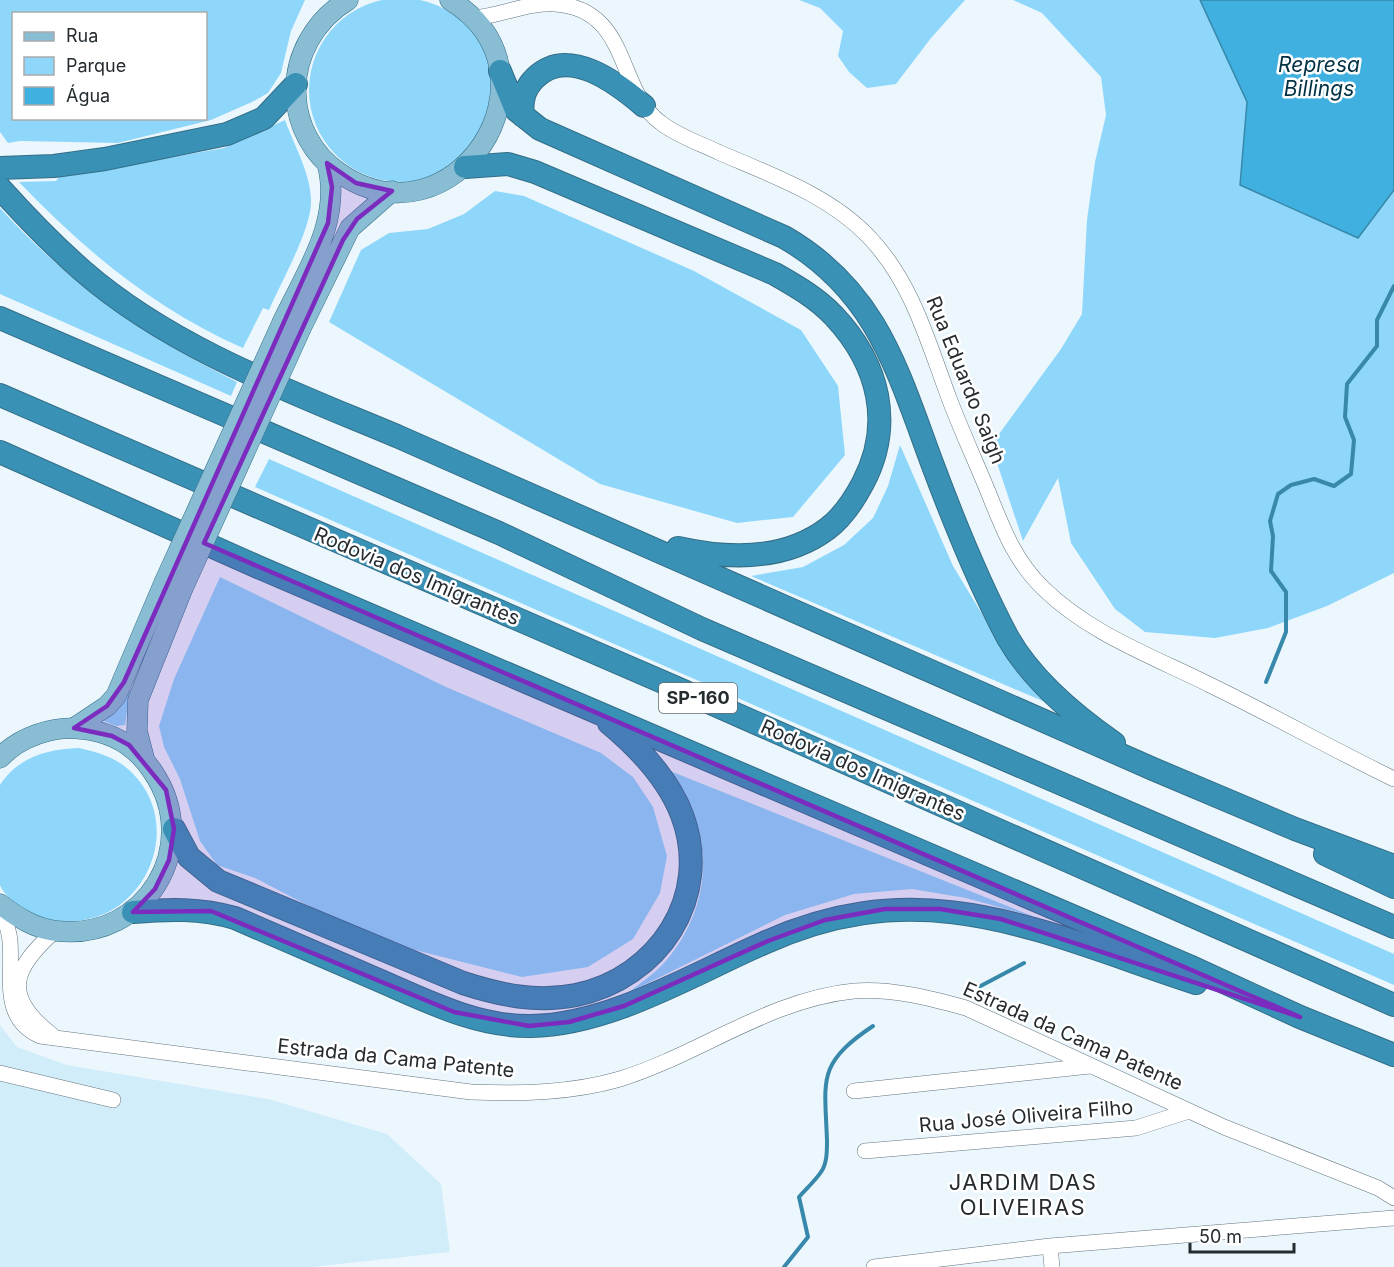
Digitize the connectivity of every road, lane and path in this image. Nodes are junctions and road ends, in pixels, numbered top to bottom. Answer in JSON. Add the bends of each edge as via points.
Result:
{"nodes":[{"id":1,"x":348,"y":0,"type":"edge"},
{"id":2,"x":450,"y":0,"type":"edge"},
{"id":3,"x":332,"y":6,"type":"edge"},
{"id":4,"x":509,"y":13,"type":"junction"},
{"id":5,"x":473,"y":18,"type":"junction"},
{"id":6,"x":491,"y":45,"type":"junction"},
{"id":7,"x":500,"y":71,"type":"junction"},
{"id":8,"x":296,"y":84,"type":"junction"},
{"id":9,"x":644,"y":106,"type":"junction"},
{"id":10,"x":523,"y":116,"type":"junction"},
{"id":11,"x":327,"y":163,"type":"junction"},
{"id":12,"x":465,"y":167,"type":"junction"},
{"id":13,"x":0,"y":168,"type":"edge"},
{"id":14,"x":0,"y":188,"type":"edge"},
{"id":15,"x":392,"y":191,"type":"junction"},
{"id":16,"x":0,"y":318,"type":"edge"},
{"id":17,"x":292,"y":325,"type":"junction"},
{"id":18,"x":0,"y":395,"type":"edge"},
{"id":19,"x":0,"y":452,"type":"edge"},
{"id":20,"x":627,"y":537,"type":"junction"},
{"id":21,"x":173,"y":586,"type":"junction"},
{"id":22,"x":589,"y":707,"type":"junction"},
{"id":23,"x":74,"y":728,"type":"junction"},
{"id":24,"x":0,"y":758,"type":"edge"},
{"id":25,"x":144,"y":758,"type":"junction"},
{"id":26,"x":1152,"y":769,"type":"junction"},
{"id":27,"x":1394,"y":779,"type":"edge"},
{"id":28,"x":174,"y":829,"type":"junction"},
{"id":29,"x":1295,"y":829,"type":"junction"},
{"id":30,"x":1394,"y":866,"type":"edge"},
{"id":31,"x":1394,"y":887,"type":"edge"},
{"id":32,"x":0,"y":904,"type":"edge"},
{"id":33,"x":132,"y":912,"type":"junction"},
{"id":34,"x":1394,"y":927,"type":"edge"},
{"id":35,"x":55,"y":931,"type":"junction"},
{"id":36,"x":1394,"y":1005,"type":"edge"},
{"id":37,"x":1300,"y":1017,"type":"junction"},
{"id":38,"x":55,"y":1036,"type":"junction"},
{"id":39,"x":1394,"y":1055,"type":"edge"},
{"id":40,"x":1093,"y":1065,"type":"junction"},
{"id":41,"x":0,"y":1073,"type":"edge"},
{"id":42,"x":854,"y":1090,"type":"dead end"},
{"id":43,"x":113,"y":1100,"type":"dead end"},
{"id":44,"x":1189,"y":1111,"type":"junction"},
{"id":45,"x":865,"y":1151,"type":"dead end"},
{"id":46,"x":1394,"y":1198,"type":"edge"},
{"id":47,"x":1394,"y":1218,"type":"edge"},
{"id":48,"x":1050,"y":1246,"type":"junction"},
{"id":49,"x":874,"y":1267,"type":"edge"},
{"id":50,"x":1052,"y":1267,"type":"edge"}],
"edges":[{"from":1,"to":3,"type":"main road"},
{"from":2,"to":5,"type":"main road"},
{"from":3,"to":8,"type":"main road","via":[[304,48]]},
{"from":4,"to":5,"type":"street","name":"Rua Eduardo Saigh"},
{"from":4,"to":6,"type":"street","via":[[498,23]]},
{"from":4,"to":9,"type":"street","name":"Rua Eduardo Saigh","via":[[535,4],[555,4],[575,7],[593,18],[617,46]]},
{"from":5,"to":6,"type":"main road"},
{"from":6,"to":7,"type":"main road"},
{"from":7,"to":10,"type":"highway","via":[[509,97]]},
{"from":7,"to":12,"type":"main road","via":[[501,98],[495,124],[483,147]]},
{"from":8,"to":11,"type":"main road","via":[[303,127],[312,146]]},
{"from":8,"to":13,"type":"highway","via":[[264,118],[227,134],[105,159]]},
{"from":9,"to":10,"type":"highway","via":[[604,76],[561,65],[542,72],[531,82],[522,101]]},
{"from":9,"to":27,"type":"street","name":"Rua Eduardo Saigh","via":[[669,129],[826,202],[858,226],[881,251],[905,286],[919,316],[1011,547],[1043,588],[1061,604],[1120,640]]},
{"from":10,"to":26,"type":"highway","via":[[540,129],[784,237],[811,253],[843,281],[870,316],[892,357],[959,534],[1009,639],[1063,702]]},
{"from":11,"to":15,"type":"main road","via":[[356,183]]},
{"from":11,"to":17,"type":"main road","via":[[331,212]]},
{"from":12,"to":15,"type":"main road","via":[[432,186]]},
{"from":12,"to":20,"type":"highway","via":[[508,164],[536,172],[775,274],[805,291],[834,316],[860,351],[876,389],[881,426],[874,461],[853,502],[827,529],[796,545],[752,556],[711,556]]},
{"from":14,"to":20,"type":"highway","via":[[85,273],[158,324],[293,392]]},
{"from":15,"to":17,"type":"main road","via":[[350,228]]},
{"from":16,"to":34,"type":"highway","via":[[499,533],[702,629]]},
{"from":17,"to":21,"type":"main road","bridge":true},
{"from":18,"to":36,"type":"highway","name":"Rodovia dos Imigrantes","number":"SP-160","via":[[668,684]]},
{"from":19,"to":22,"type":"highway","via":[[258,567]]},
{"from":20,"to":26,"type":"highway"},
{"from":21,"to":23,"type":"main road","via":[[116,696]]},
{"from":21,"to":25,"type":"main road","via":[[138,700],[137,731]]},
{"from":22,"to":28,"type":"highway","via":[[651,763],[683,816],[691,851],[688,887],[679,918],[663,945],[640,967],[610,984],[576,995],[533,998],[498,994],[241,891],[203,871],[189,857]]},
{"from":22,"to":37,"type":"highway"},
{"from":23,"to":24,"type":"main road","via":[[39,733]]},
{"from":23,"to":25,"type":"main road","via":[[112,736]]},
{"from":25,"to":28,"type":"main road","via":[[166,790]]},
{"from":26,"to":29,"type":"highway"},
{"from":28,"to":33,"type":"main road","via":[[169,860],[155,889]]},
{"from":29,"to":30,"type":"highway"},
{"from":29,"to":31,"type":"highway","via":[[1302,843]]},
{"from":32,"to":35,"type":"main road","via":[[25,922]]},
{"from":32,"to":38,"type":"street","name":"Estrada da Cama Patente","via":[[10,942],[6,977],[9,1005],[31,1032]]},
{"from":33,"to":35,"type":"main road","via":[[108,925],[82,932]]},
{"from":33,"to":37,"type":"highway","via":[[181,909],[219,914],[454,1012],[529,1026],[569,1022],[624,1006],[768,941],[825,920],[885,909],[939,909],[1001,919]]},
{"from":35,"to":38,"type":"street","via":[[23,964],[19,979],[26,1011]]},
{"from":37,"to":39,"type":"highway"},
{"from":38,"to":40,"type":"street","name":"Estrada da Cama Patente","via":[[471,1092],[518,1094],[619,1079],[760,1018],[814,999],[854,991],[926,997],[966,1008]]},
{"from":40,"to":42,"type":"street"},
{"from":40,"to":44,"type":"street","name":"Estrada da Cama Patente"},
{"from":41,"to":43,"type":"street"},
{"from":44,"to":45,"type":"street","name":"Rua José Oliveira Filho","via":[[1136,1128]]},
{"from":44,"to":46,"type":"street","name":"Estrada da Cama Patente"},
{"from":47,"to":48,"type":"street"},
{"from":48,"to":49,"type":"street"},
{"from":48,"to":50,"type":"street"}]}
